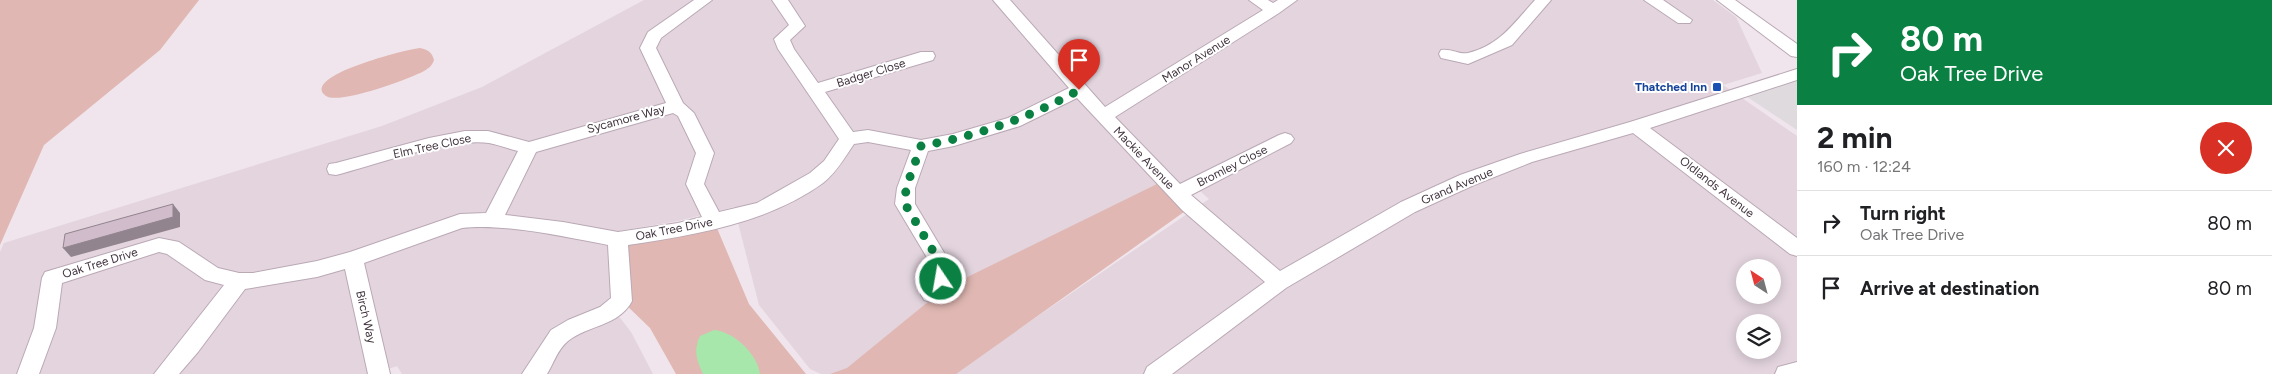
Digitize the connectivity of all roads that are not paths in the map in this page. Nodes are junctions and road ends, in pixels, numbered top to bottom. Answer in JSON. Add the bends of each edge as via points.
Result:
{"nodes":[{"id":1,"x":704,"y":0,"type":"edge"},
{"id":2,"x":780,"y":0,"type":"edge"},
{"id":3,"x":1001,"y":0,"type":"edge"},
{"id":4,"x":1257,"y":0,"type":"edge"},
{"id":5,"x":1289,"y":0,"type":"edge"},
{"id":6,"x":1543,"y":0,"type":"edge"},
{"id":7,"x":1652,"y":0,"type":"edge"},
{"id":8,"x":1725,"y":0,"type":"edge"},
{"id":9,"x":1274,"y":10,"type":"junction"},
{"id":10,"x":1684,"y":20,"type":"dead end"},
{"id":11,"x":1797,"y":52,"type":"edge"},
{"id":12,"x":1447,"y":54,"type":"dead end"},
{"id":13,"x":927,"y":56,"type":"dead end"},
{"id":14,"x":795,"y":64,"type":"joint"},
{"id":15,"x":1797,"y":74,"type":"edge"},
{"id":16,"x":814,"y":90,"type":"junction"},
{"id":17,"x":1079,"y":90,"type":"junction"},
{"id":18,"x":676,"y":106,"type":"junction"},
{"id":19,"x":1103,"y":116,"type":"junction"},
{"id":20,"x":1636,"y":126,"type":"junction"},
{"id":21,"x":848,"y":139,"type":"junction"},
{"id":22,"x":1285,"y":139,"type":"dead end"},
{"id":23,"x":921,"y":146,"type":"junction"},
{"id":24,"x":529,"y":148,"type":"junction"},
{"id":25,"x":336,"y":169,"type":"dead end"},
{"id":26,"x":1178,"y":193,"type":"junction"},
{"id":27,"x":492,"y":221,"type":"junction"},
{"id":28,"x":714,"y":222,"type":"junction"},
{"id":29,"x":618,"y":239,"type":"junction"},
{"id":30,"x":1797,"y":249,"type":"edge"},
{"id":31,"x":353,"y":259,"type":"junction"},
{"id":32,"x":239,"y":281,"type":"junction"},
{"id":33,"x":1279,"y":282,"type":"junction"},
{"id":34,"x":932,"y":294,"type":"dead end"},
{"id":35,"x":1797,"y":371,"type":"edge"},
{"id":36,"x":28,"y":374,"type":"edge"},
{"id":37,"x":165,"y":374,"type":"edge"},
{"id":38,"x":379,"y":374,"type":"edge"},
{"id":39,"x":533,"y":374,"type":"edge"},
{"id":40,"x":1155,"y":374,"type":"edge"},
{"id":41,"x":1786,"y":374,"type":"edge"}],
"edges":[{"from":1,"to":18,"type":"street","via":[[654,35],[648,48]]},
{"from":2,"to":14,"type":"street","via":[[797,26],[782,39]]},
{"from":3,"to":17,"type":"street","name":"Mackie Avenue"},
{"from":4,"to":9,"type":"street"},
{"from":5,"to":9,"type":"street","name":"Manor Avenue"},
{"from":6,"to":12,"type":"street","via":[[1506,42],[1468,59]]},
{"from":7,"to":10,"type":"street"},
{"from":8,"to":11,"type":"street"},
{"from":9,"to":19,"type":"street","name":"Manor Avenue"},
{"from":13,"to":16,"type":"street","name":"Badger Close"},
{"from":14,"to":16,"type":"street"},
{"from":15,"to":20,"type":"street","name":"Grand Avenue"},
{"from":16,"to":21,"type":"street"},
{"from":17,"to":19,"type":"street","name":"Mackie Avenue"},
{"from":17,"to":23,"type":"street","via":[[1014,122]]},
{"from":18,"to":24,"type":"street","name":"Sycamore Way"},
{"from":18,"to":28,"type":"street","name":"Sycamore Way","via":[[685,113],[705,153],[694,184]]},
{"from":19,"to":26,"type":"street","name":"Mackie Avenue"},
{"from":20,"to":30,"type":"street","name":"Oldlands Avenue"},
{"from":20,"to":33,"type":"street","name":"Grand Avenue","via":[[1526,158],[1467,180],[1368,229]]},
{"from":21,"to":23,"type":"street","via":[[868,136]]},
{"from":21,"to":28,"type":"street","name":"Oak Tree Drive","via":[[817,178],[763,208]]},
{"from":22,"to":26,"type":"street","name":"Bromley Close"},
{"from":23,"to":34,"type":"street","via":[[906,188],[905,204],[942,266],[941,279]]},
{"from":24,"to":25,"type":"street","name":"Elm Tree Close","via":[[472,136]]},
{"from":24,"to":27,"type":"street"},
{"from":26,"to":33,"type":"street","name":"Mackie Avenue"},
{"from":27,"to":29,"type":"street","name":"Oak Tree Drive"},
{"from":27,"to":31,"type":"street","name":"Oak Tree Drive","via":[[460,221]]},
{"from":28,"to":29,"type":"street","name":"Oak Tree Drive"},
{"from":29,"to":39,"type":"street","via":[[622,301],[606,316],[580,323],[558,337]]},
{"from":31,"to":32,"type":"street","name":"Oak Tree Drive","via":[[278,278]]},
{"from":31,"to":38,"type":"street","name":"Birch Way"},
{"from":32,"to":36,"type":"street","name":"Oak Tree Drive","via":[[212,274],[172,248],[159,245],[52,278],[46,328]]},
{"from":32,"to":37,"type":"street"},
{"from":33,"to":40,"type":"street","name":"Grand Avenue"},
{"from":35,"to":41,"type":"street"}]}
